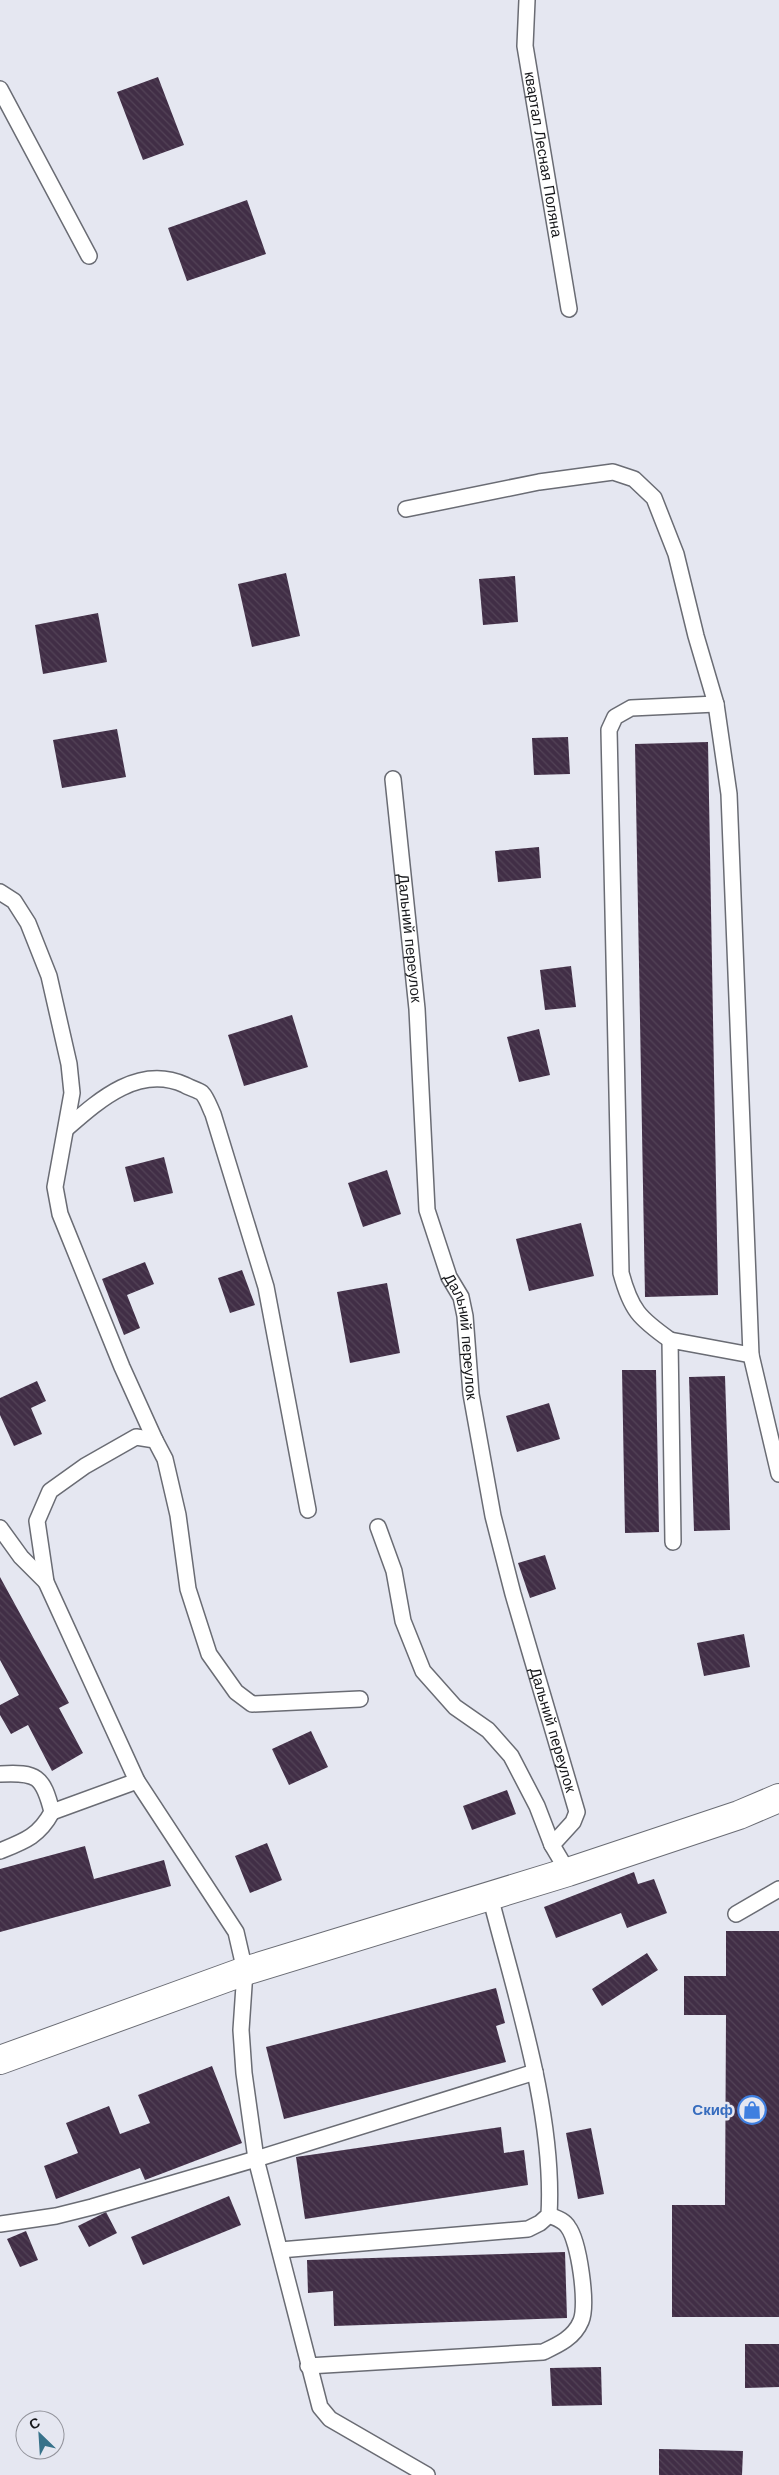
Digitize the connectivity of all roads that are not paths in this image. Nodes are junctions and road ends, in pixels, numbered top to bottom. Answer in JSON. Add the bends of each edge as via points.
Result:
{"nodes":[{"id":1,"x":527,"y":0,"type":"edge"},
{"id":2,"x":0,"y":89,"type":"edge"},
{"id":3,"x":89,"y":256,"type":"dead end"},
{"id":4,"x":569,"y":309,"type":"dead end"},
{"id":5,"x":406,"y":509,"type":"dead end"},
{"id":6,"x":716,"y":704,"type":"junction"},
{"id":7,"x":393,"y":779,"type":"dead end"},
{"id":8,"x":0,"y":892,"type":"edge"},
{"id":9,"x":67,"y":1128,"type":"junction"},
{"id":10,"x":670,"y":1340,"type":"junction"},
{"id":11,"x":751,"y":1355,"type":"junction"},
{"id":12,"x":155,"y":1440,"type":"junction"},
{"id":13,"x":779,"y":1474,"type":"edge"},
{"id":14,"x":308,"y":1510,"type":"dead end"},
{"id":15,"x":378,"y":1527,"type":"dead end"},
{"id":16,"x":0,"y":1528,"type":"edge"},
{"id":17,"x":673,"y":1542,"type":"dead end"},
{"id":18,"x":46,"y":1582,"type":"junction"},
{"id":19,"x":360,"y":1699,"type":"dead end"},
{"id":20,"x":0,"y":1774,"type":"edge"},
{"id":21,"x":137,"y":1781,"type":"junction"},
{"id":22,"x":779,"y":1798,"type":"edge"},
{"id":23,"x":52,"y":1812,"type":"junction"},
{"id":24,"x":552,"y":1845,"type":"junction"},
{"id":25,"x":0,"y":1851,"type":"edge"},
{"id":26,"x":568,"y":1872,"type":"junction"},
{"id":27,"x":779,"y":1889,"type":"edge"},
{"id":28,"x":490,"y":1896,"type":"junction"},
{"id":29,"x":736,"y":1914,"type":"dead end"},
{"id":30,"x":245,"y":1971,"type":"junction"},
{"id":31,"x":0,"y":2060,"type":"edge"},
{"id":32,"x":535,"y":2072,"type":"junction"},
{"id":33,"x":256,"y":2159,"type":"junction"},
{"id":34,"x":549,"y":2214,"type":"junction"},
{"id":35,"x":0,"y":2224,"type":"edge"},
{"id":36,"x":280,"y":2250,"type":"junction"},
{"id":37,"x":308,"y":2366,"type":"junction"},
{"id":38,"x":427,"y":2475,"type":"edge"}],
"edges":[{"from":1,"to":4,"type":"lane","name":"квартал Лесная Поляна","via":[[525,46]]},
{"from":2,"to":3,"type":"lane"},
{"from":5,"to":6,"type":"lane","via":[[539,482],[613,472],[634,480],[654,498],[676,554]]},
{"from":6,"to":10,"type":"lane","via":[[631,708],[615,717],[609,730],[621,1274],[628,1298],[638,1314]]},
{"from":6,"to":11,"type":"lane","via":[[729,794]]},
{"from":7,"to":24,"type":"lane","name":"Дальний переулок","via":[[417,1009],[427,1210],[465,1316],[471,1394],[493,1516],[577,1812],[573,1822]]},
{"from":8,"to":9,"type":"lane","via":[[14,901],[28,923],[49,976],[69,1064],[72,1093]]},
{"from":9,"to":12,"type":"lane","via":[[56,1187],[60,1214]]},
{"from":9,"to":14,"type":"lane","via":[[103,1097],[134,1082],[155,1078],[177,1082],[203,1094],[213,1114],[266,1287]]},
{"from":10,"to":11,"type":"lane"},
{"from":10,"to":17,"type":"lane"},
{"from":11,"to":13,"type":"lane"},
{"from":12,"to":18,"type":"lane","via":[[136,1437],[85,1466],[50,1491],[37,1521]]},
{"from":12,"to":19,"type":"lane","via":[[165,1459],[178,1515],[188,1589],[209,1654],[236,1692],[252,1704]]},
{"from":15,"to":24,"type":"lane","via":[[394,1571],[403,1621],[423,1670],[455,1707],[488,1730],[511,1756],[537,1806]]},
{"from":16,"to":18,"type":"lane","via":[[21,1557]]},
{"from":18,"to":21,"type":"lane"},
{"from":20,"to":23,"type":"lane","via":[[25,1772],[38,1779]]},
{"from":21,"to":23,"type":"lane"},
{"from":21,"to":30,"type":"lane","via":[[236,1932]]},
{"from":22,"to":26,"type":"street","via":[[739,1816]]},
{"from":23,"to":25,"type":"lane","via":[[44,1828],[26,1841]]},
{"from":24,"to":26,"type":"lane"},
{"from":26,"to":28,"type":"street"},
{"from":27,"to":29,"type":"lane"},
{"from":28,"to":30,"type":"street"},
{"from":28,"to":32,"type":"lane"},
{"from":30,"to":31,"type":"street"},
{"from":30,"to":33,"type":"lane","via":[[241,2030]]},
{"from":32,"to":33,"type":"lane"},
{"from":32,"to":34,"type":"lane","via":[[551,2180]]},
{"from":33,"to":35,"type":"lane","via":[[56,2216]]},
{"from":33,"to":36,"type":"lane"},
{"from":34,"to":36,"type":"lane","via":[[528,2229]]},
{"from":34,"to":37,"type":"lane","via":[[569,2227],[579,2257],[583,2297],[581,2321],[567,2340],[543,2352]]},
{"from":36,"to":37,"type":"lane"},
{"from":37,"to":38,"type":"lane","via":[[320,2407],[330,2419]]}]}
